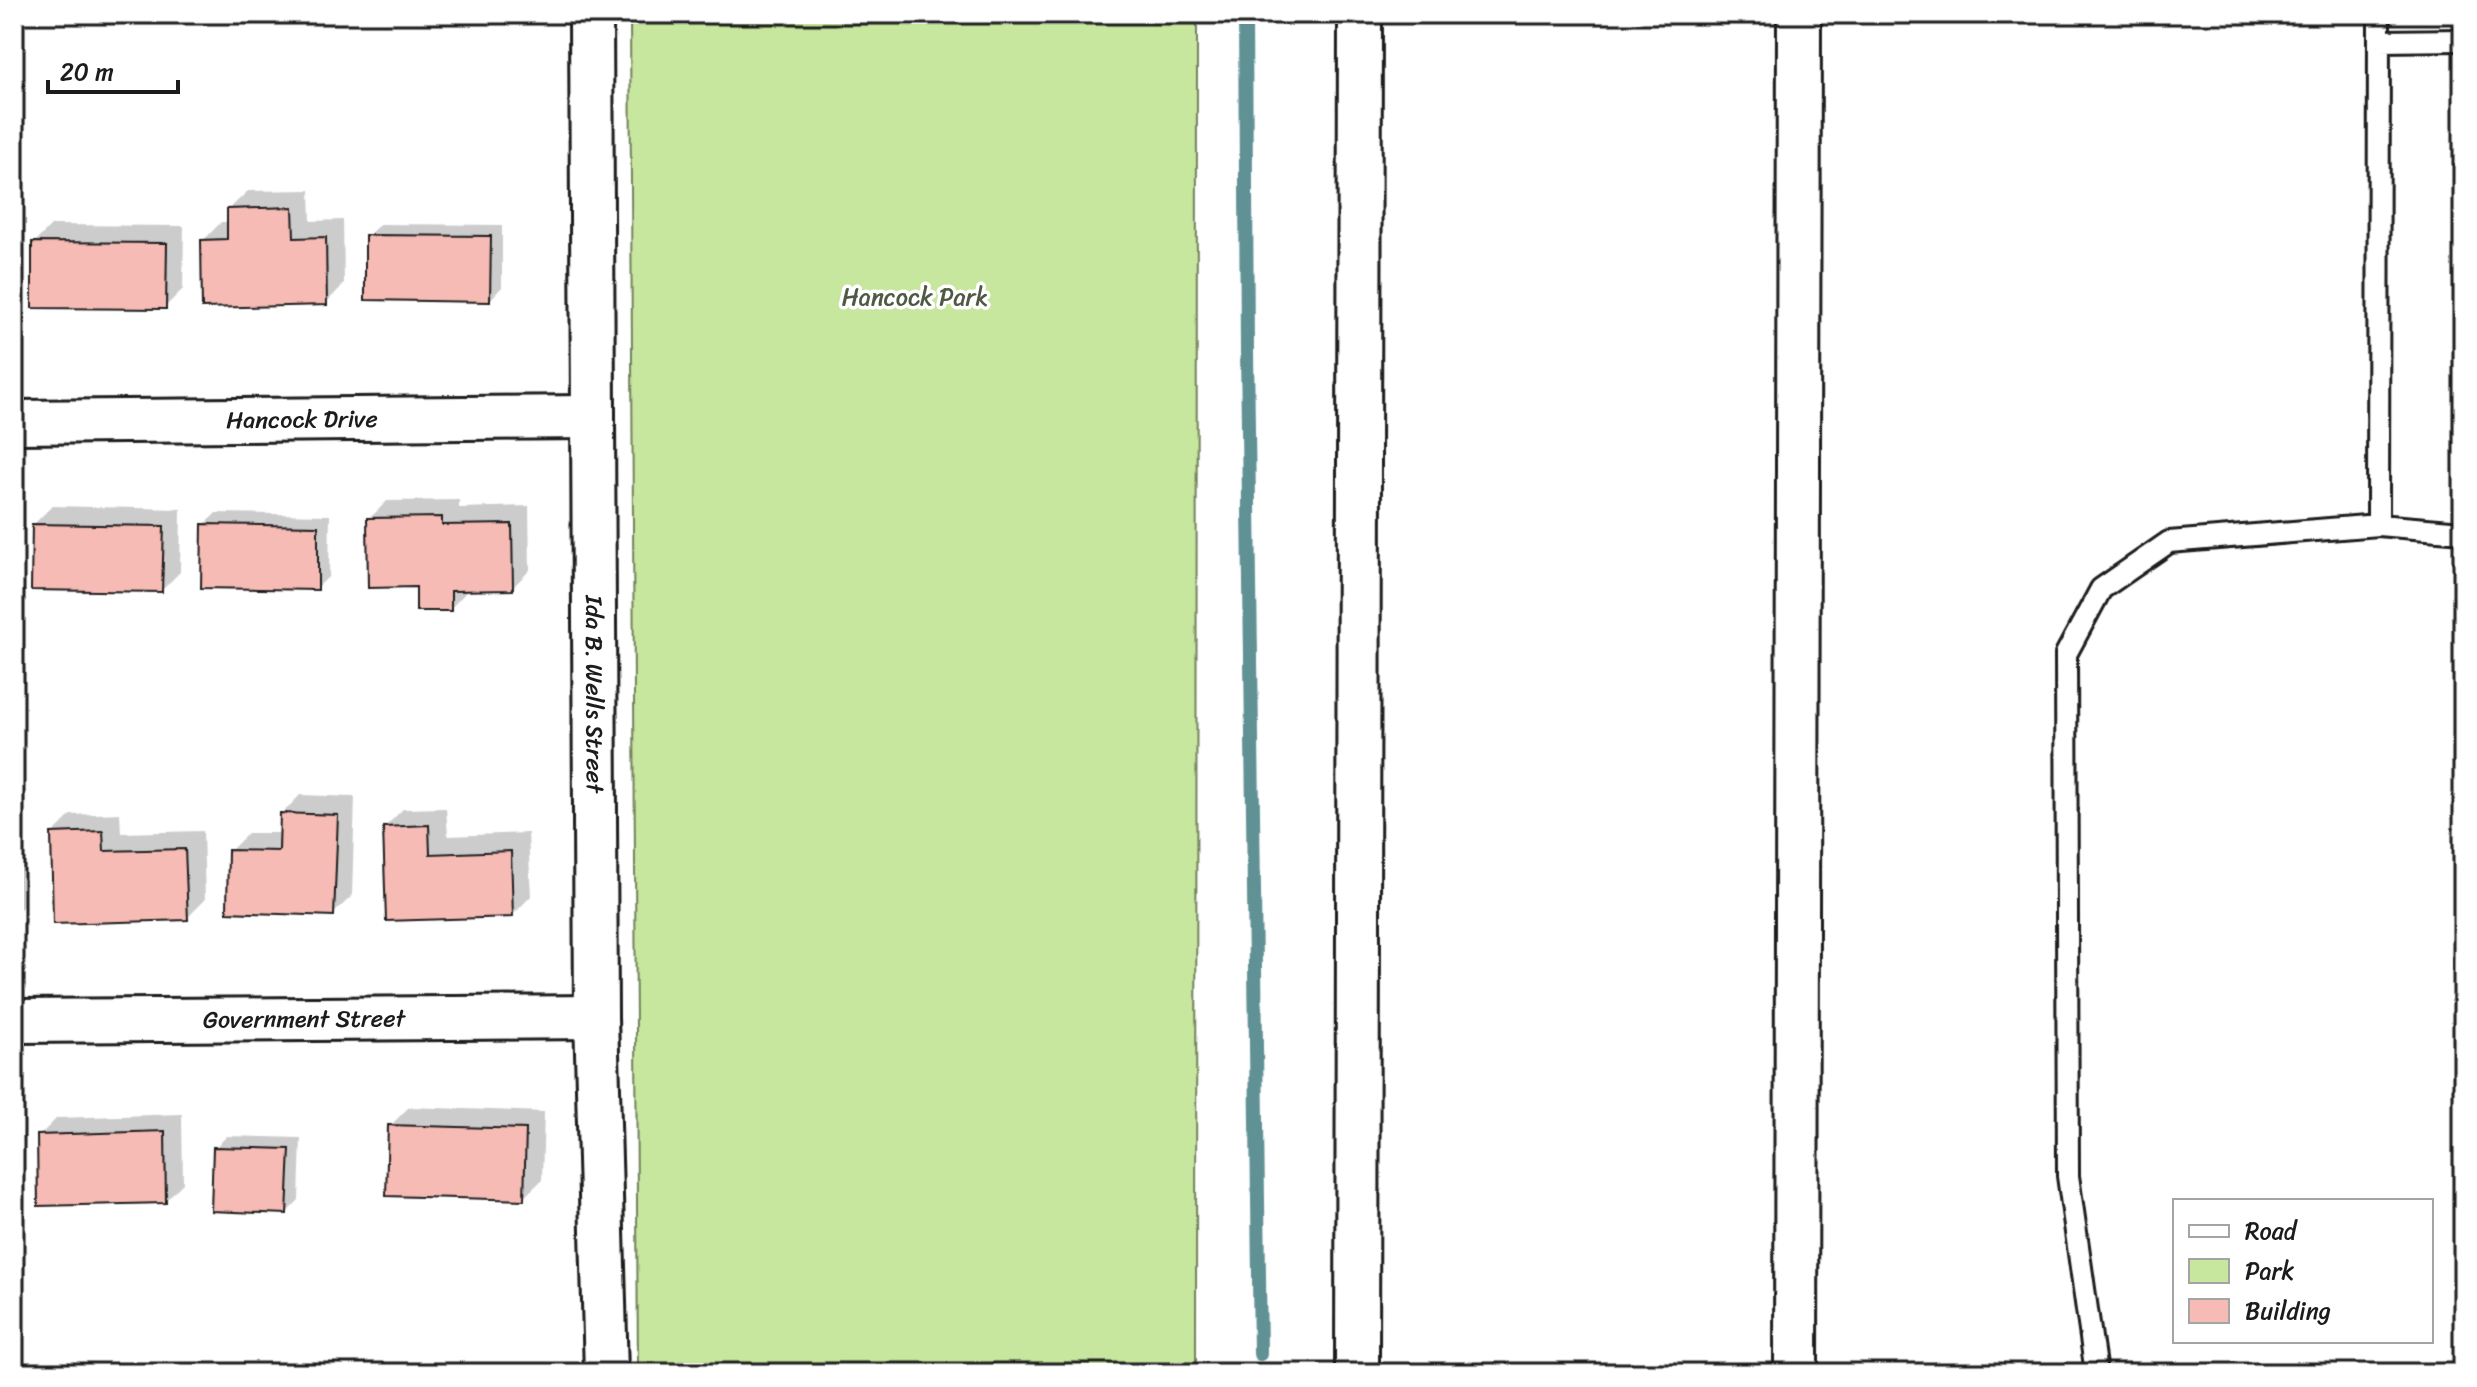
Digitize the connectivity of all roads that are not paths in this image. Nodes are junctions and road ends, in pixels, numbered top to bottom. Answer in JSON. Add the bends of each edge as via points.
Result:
{"nodes":[{"id":1,"x":591,"y":14,"type":"edge"},
{"id":2,"x":1360,"y":14,"type":"edge"},
{"id":3,"x":1799,"y":14,"type":"edge"},
{"id":4,"x":2379,"y":14,"type":"edge"},
{"id":5,"x":2463,"y":40,"type":"edge"},
{"id":6,"x":2379,"y":41,"type":"junction"},
{"id":7,"x":591,"y":417,"type":"junction"},
{"id":8,"x":14,"y":422,"type":"edge"},
{"id":9,"x":2378,"y":525,"type":"junction"},
{"id":10,"x":2463,"y":532,"type":"edge"},
{"id":11,"x":596,"y":1017,"type":"junction"},
{"id":12,"x":14,"y":1021,"type":"edge"},
{"id":13,"x":606,"y":1373,"type":"edge"},
{"id":14,"x":1357,"y":1373,"type":"edge"},
{"id":15,"x":1796,"y":1373,"type":"edge"},
{"id":16,"x":2096,"y":1373,"type":"edge"}],
"edges":[{"from":1,"to":7,"type":"street","name":"Ida B. Wells Street"},
{"from":2,"to":14,"type":"street"},
{"from":3,"to":15,"type":"street"},
{"from":4,"to":6,"type":"lane"},
{"from":5,"to":6,"type":"lane"},
{"from":6,"to":9,"type":"lane"},
{"from":7,"to":8,"type":"street","name":"Hancock Drive"},
{"from":7,"to":11,"type":"street","name":"Ida B. Wells Street"},
{"from":9,"to":10,"type":"lane"},
{"from":9,"to":16,"type":"lane","via":[[2169,542],[2101,589],[2066,654],[2068,1176]]},
{"from":11,"to":12,"type":"street","name":"Government Street"},
{"from":11,"to":13,"type":"street","name":"Ida B. Wells Street"}]}
